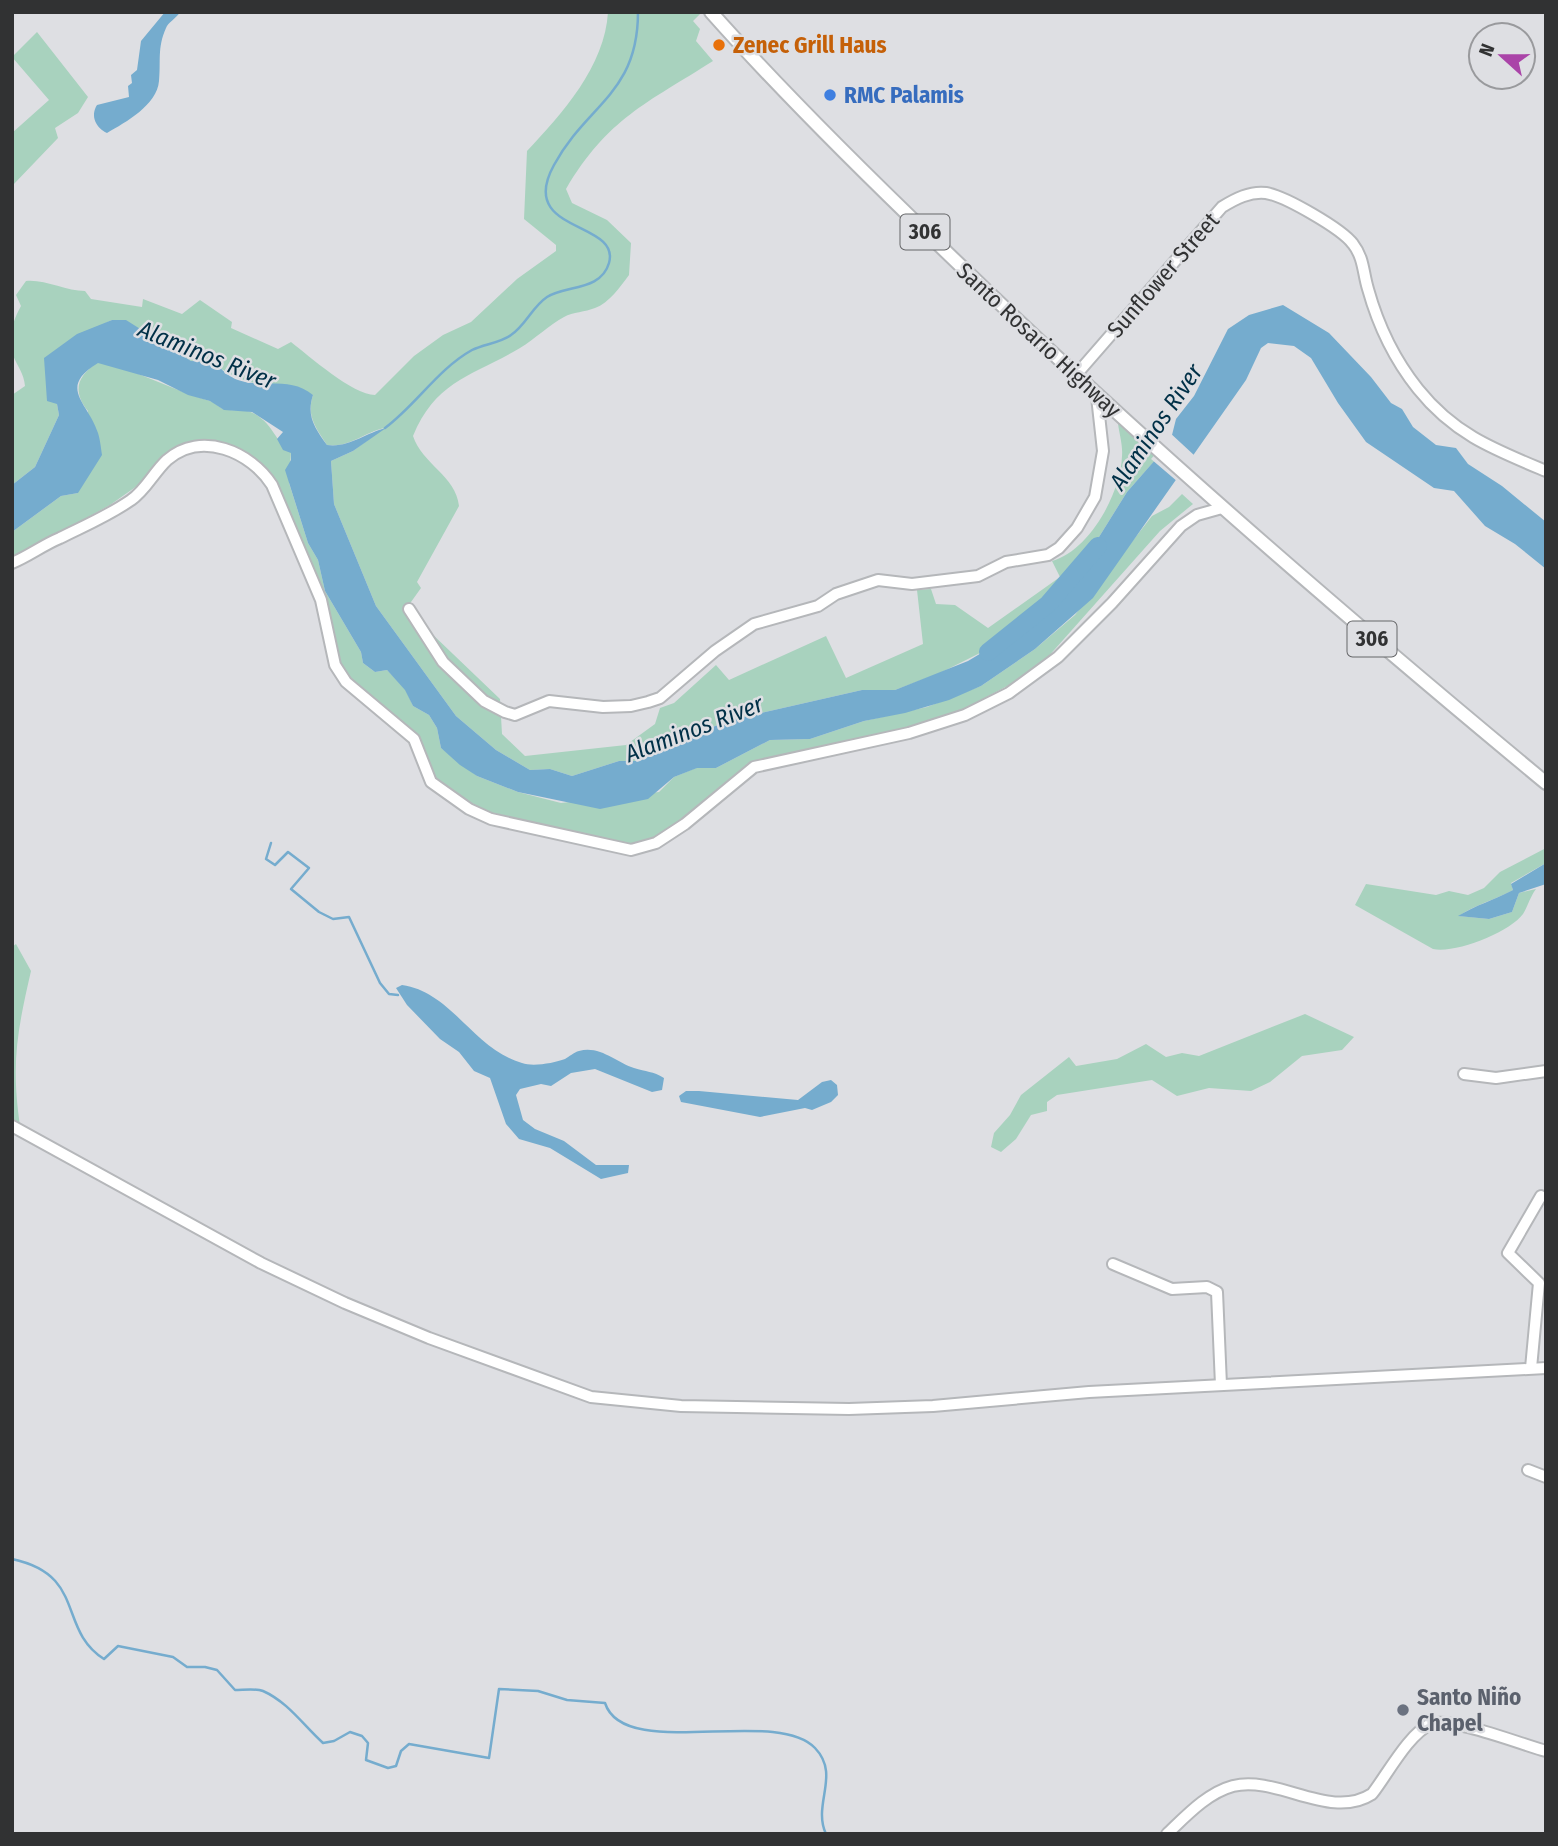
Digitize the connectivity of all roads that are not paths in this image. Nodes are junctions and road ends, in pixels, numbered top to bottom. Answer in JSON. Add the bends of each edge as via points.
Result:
{"nodes":[{"id":1,"x":711,"y":12,"type":"edge"},
{"id":2,"x":1074,"y":376,"type":"junction"},
{"id":3,"x":1097,"y":397,"type":"junction"},
{"id":4,"x":1546,"y":471,"type":"edge"},
{"id":5,"x":1222,"y":508,"type":"junction"},
{"id":6,"x":12,"y":563,"type":"edge"},
{"id":7,"x":409,"y":609,"type":"dead end"},
{"id":8,"x":1546,"y":783,"type":"edge"},
{"id":9,"x":1546,"y":1071,"type":"edge"},
{"id":10,"x":1464,"y":1074,"type":"dead end"},
{"id":11,"x":12,"y":1126,"type":"edge"},
{"id":12,"x":1541,"y":1196,"type":"dead end"},
{"id":13,"x":1113,"y":1264,"type":"dead end"},
{"id":14,"x":1531,"y":1368,"type":"junction"},
{"id":15,"x":1546,"y":1368,"type":"edge"},
{"id":16,"x":1221,"y":1385,"type":"junction"},
{"id":17,"x":1528,"y":1470,"type":"dead end"},
{"id":18,"x":1546,"y":1477,"type":"edge"},
{"id":19,"x":1546,"y":1751,"type":"edge"},
{"id":20,"x":1167,"y":1834,"type":"edge"}],
"edges":[{"from":1,"to":2,"type":"main road","name":"Santo Rosario Highway","number":"306","via":[[846,154]]},
{"from":2,"to":3,"type":"main road","name":"Santo Rosario Highway","number":"306"},
{"from":2,"to":4,"type":"street","name":"Sunflower Street","via":[[1222,207],[1238,198],[1267,194],[1353,243],[1387,341],[1405,372],[1448,422],[1488,446]]},
{"from":3,"to":5,"type":"main road","name":"Santo Rosario Highway","number":"306"},
{"from":3,"to":7,"type":"street","via":[[1103,451],[1095,497],[1059,548],[1048,555],[1006,562],[978,576],[912,584],[878,580],[836,594],[818,606],[754,624],[660,698],[648,702],[603,707],[549,701],[515,715],[505,712],[484,701],[443,662]]},
{"from":5,"to":6,"type":"street","via":[[1197,515],[1181,526],[1058,657],[1009,693],[965,715],[909,733],[754,767],[685,824],[656,843],[631,850],[491,819],[431,782],[414,739],[346,682],[335,665],[321,600],[272,485],[263,471],[228,449],[196,446],[181,450],[135,498]]},
{"from":5,"to":8,"type":"main road","name":"Santo Rosario Highway","number":"306"},
{"from":9,"to":10,"type":"street","via":[[1496,1078]]},
{"from":11,"to":16,"type":"street","via":[[261,1263],[354,1307],[591,1397],[681,1406],[849,1409]]},
{"from":12,"to":14,"type":"street","via":[[1508,1253],[1539,1283]]},
{"from":13,"to":16,"type":"street","via":[[1172,1289],[1207,1287],[1217,1292]]},
{"from":14,"to":15,"type":"street"},
{"from":14,"to":16,"type":"street"},
{"from":17,"to":18,"type":"street"},
{"from":19,"to":20,"type":"street","via":[[1434,1723],[1418,1732],[1364,1799],[1333,1801],[1244,1784],[1210,1798]]}]}
